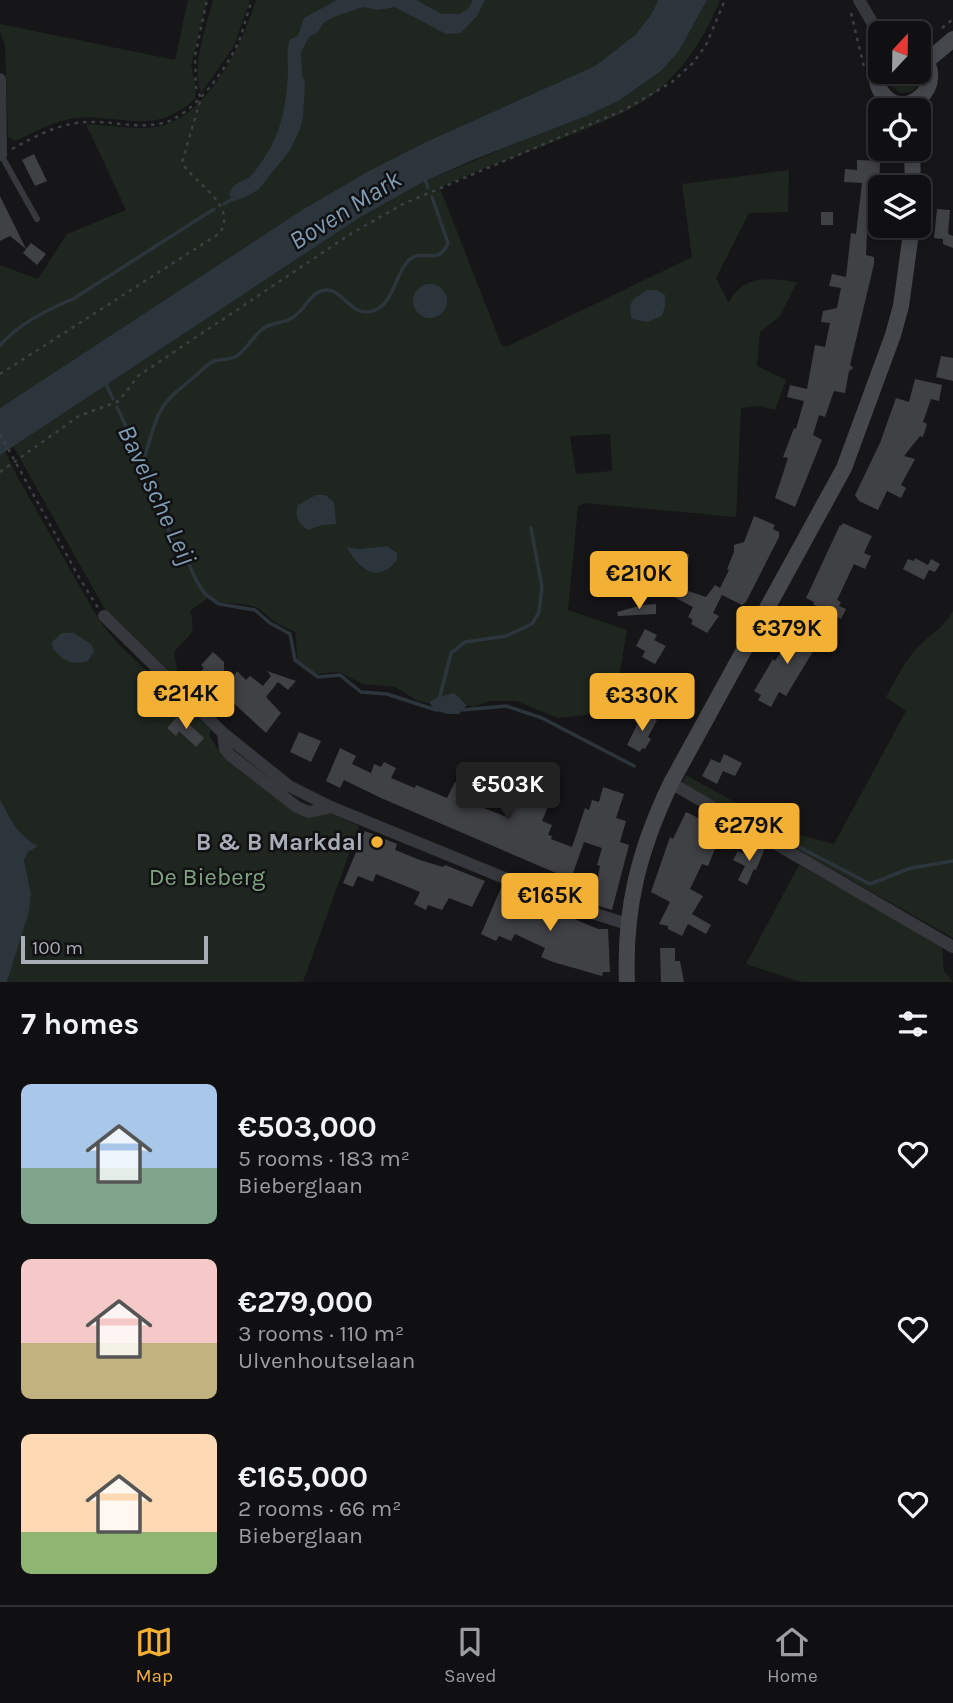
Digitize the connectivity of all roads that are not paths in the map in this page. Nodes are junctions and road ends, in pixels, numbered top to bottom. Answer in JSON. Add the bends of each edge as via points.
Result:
{"nodes":[{"id":1,"x":854,"y":2,"type":"edge"},
{"id":2,"x":869,"y":21,"type":"edge"},
{"id":3,"x":953,"y":38,"type":"edge"},
{"id":4,"x":931,"y":53,"type":"edge"},
{"id":5,"x":0,"y":79,"type":"edge"},
{"id":6,"x":1,"y":155,"type":"edge"},
{"id":7,"x":37,"y":219,"type":"dead end"},
{"id":8,"x":910,"y":238,"type":"edge"},
{"id":9,"x":104,"y":615,"type":"road end"},
{"id":10,"x":671,"y":783,"type":"junction"},
{"id":11,"x":627,"y":924,"type":"junction"},
{"id":12,"x":953,"y":947,"type":"edge"},
{"id":13,"x":627,"y":982,"type":"edge"}],
"edges":[{"from":1,"to":2,"type":"street"},
{"from":3,"to":4,"type":"main road"},
{"from":5,"to":6,"type":"street"},
{"from":6,"to":7,"type":"lane"},
{"from":8,"to":10,"type":"main road","via":[[893,335],[844,468]]},
{"from":9,"to":11,"type":"street","via":[[223,733],[289,786],[580,909]]},
{"from":10,"to":11,"type":"main road","via":[[639,864]]},
{"from":10,"to":12,"type":"street"},
{"from":11,"to":13,"type":"main road"}]}
